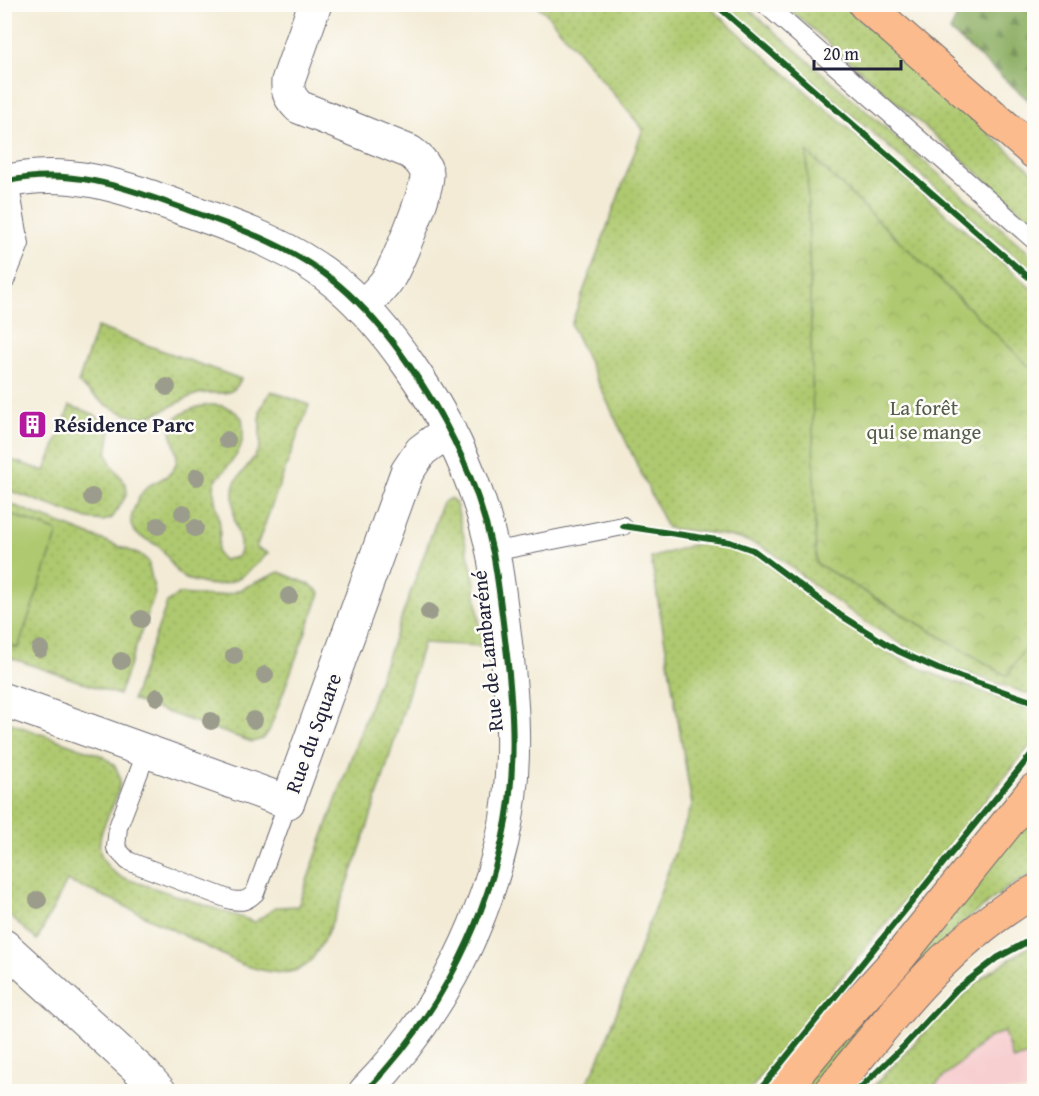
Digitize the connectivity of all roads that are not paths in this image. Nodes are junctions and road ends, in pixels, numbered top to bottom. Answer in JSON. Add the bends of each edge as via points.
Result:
{"nodes":[{"id":1,"x":315,"y":4,"type":"edge"},
{"id":2,"x":765,"y":4,"type":"edge"},
{"id":3,"x":866,"y":4,"type":"edge"},
{"id":4,"x":899,"y":4,"type":"edge"},
{"id":5,"x":1035,"y":124,"type":"edge"},
{"id":6,"x":1035,"y":152,"type":"edge"},
{"id":7,"x":7,"y":182,"type":"edge"},
{"id":8,"x":1035,"y":240,"type":"edge"},
{"id":9,"x":4,"y":283,"type":"edge"},
{"id":10,"x":362,"y":307,"type":"junction"},
{"id":11,"x":449,"y":430,"type":"junction"},
{"id":12,"x":623,"y":526,"type":"dead end"},
{"id":13,"x":492,"y":552,"type":"junction"},
{"id":14,"x":4,"y":700,"type":"edge"},
{"id":15,"x":147,"y":751,"type":"junction"},
{"id":16,"x":1035,"y":790,"type":"edge"},
{"id":17,"x":288,"y":802,"type":"junction"},
{"id":18,"x":1035,"y":892,"type":"edge"},
{"id":19,"x":4,"y":946,"type":"edge"},
{"id":20,"x":160,"y":1092,"type":"edge"},
{"id":21,"x":365,"y":1092,"type":"edge"},
{"id":22,"x":781,"y":1092,"type":"edge"},
{"id":23,"x":830,"y":1092,"type":"edge"}],
"edges":[{"from":1,"to":10,"type":"street","via":[[288,81],[290,96],[299,106],[410,152],[421,161],[426,173],[425,190],[394,268]]},
{"from":2,"to":8,"type":"lane"},
{"from":3,"to":6,"type":"main road"},
{"from":4,"to":5,"type":"main road"},
{"from":7,"to":9,"type":"lane","via":[[20,244]]},
{"from":7,"to":10,"type":"street","name":"Rue de Lambaréné","via":[[38,176],[75,177],[127,188],[269,241],[321,272]]},
{"from":10,"to":11,"type":"street","name":"Rue de Lambaréné","via":[[402,355]]},
{"from":11,"to":13,"type":"street","name":"Rue de Lambaréné","via":[[473,484]]},
{"from":11,"to":17,"type":"street","name":"Rue du Square","via":[[421,451],[407,471]]},
{"from":12,"to":13,"type":"lane"},
{"from":13,"to":21,"type":"street","name":"Rue de Lambaréné","via":[[514,724],[511,783],[502,840],[474,927],[443,990],[405,1047]]},
{"from":14,"to":15,"type":"street","name":"Rue du Square"},
{"from":15,"to":17,"type":"street","name":"Rue du Square"},
{"from":15,"to":17,"type":"lane","via":[[118,827],[116,848],[128,861],[231,900],[241,902],[255,892]]},
{"from":16,"to":22,"type":"main road","via":[[896,960]]},
{"from":18,"to":23,"type":"main road","via":[[1002,911],[953,953],[904,1002]]},
{"from":19,"to":20,"type":"street"}]}
